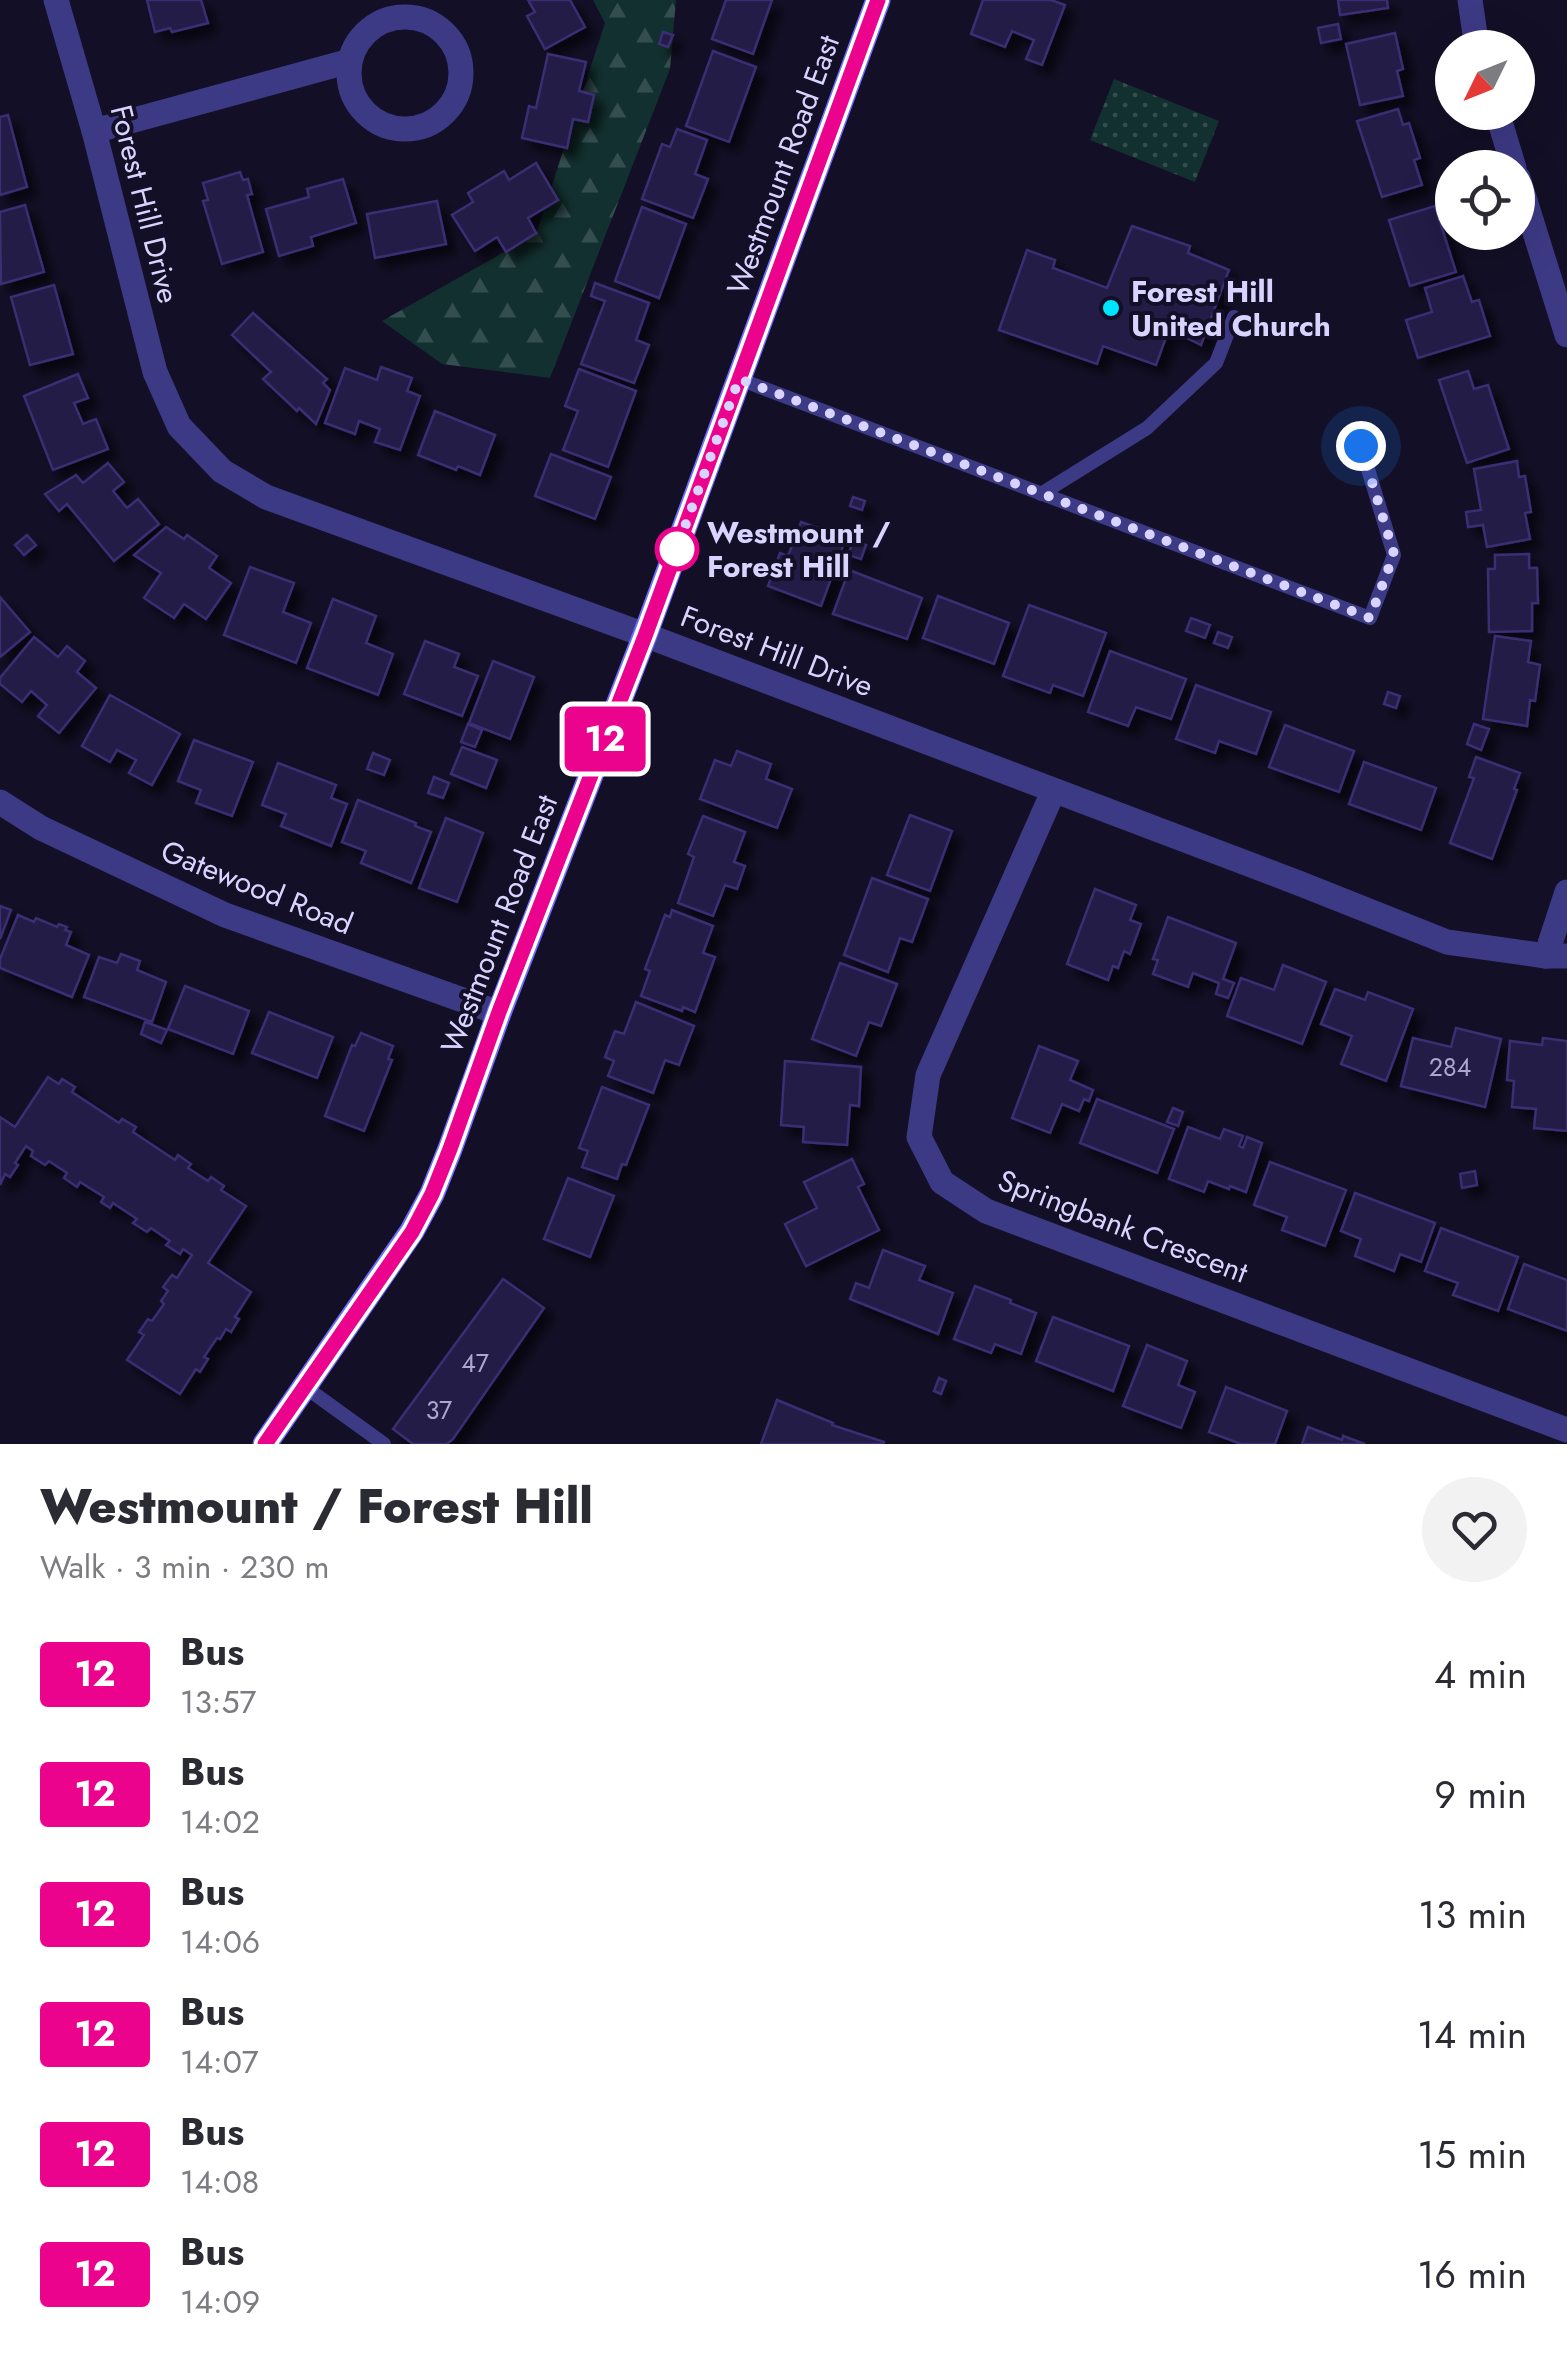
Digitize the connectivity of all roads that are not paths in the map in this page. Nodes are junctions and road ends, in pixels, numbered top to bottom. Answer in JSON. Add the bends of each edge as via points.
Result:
{"nodes":[{"id":1,"x":56,"y":0,"type":"edge"},
{"id":2,"x":878,"y":0,"type":"edge"},
{"id":3,"x":1470,"y":0,"type":"edge"},
{"id":4,"x":1474,"y":30,"type":"edge"},
{"id":5,"x":350,"y":61,"type":"junction"},
{"id":6,"x":94,"y":131,"type":"junction"},
{"id":7,"x":1535,"y":232,"type":"edge"},
{"id":8,"x":1234,"y":317,"type":"dead end"},
{"id":9,"x":1567,"y":335,"type":"edge"},
{"id":10,"x":739,"y":379,"type":"junction"},
{"id":11,"x":1361,"y":446,"type":"dead end"},
{"id":12,"x":1041,"y":494,"type":"junction"},
{"id":13,"x":645,"y":636,"type":"junction"},
{"id":14,"x":1053,"y":792,"type":"junction"},
{"id":15,"x":0,"y":802,"type":"edge"},
{"id":16,"x":1567,"y":892,"type":"edge"},
{"id":17,"x":1557,"y":956,"type":"edge"},
{"id":18,"x":499,"y":1012,"type":"junction"},
{"id":19,"x":305,"y":1387,"type":"junction"},
{"id":20,"x":1567,"y":1430,"type":"edge"},
{"id":21,"x":265,"y":1444,"type":"edge"},
{"id":22,"x":384,"y":1444,"type":"edge"}],
"edges":[{"from":1,"to":6,"type":"street","name":"Forest Hill Drive"},
{"from":2,"to":10,"type":"main road","name":"Westmount Road East"},
{"from":3,"to":4,"type":"street"},
{"from":5,"to":5,"type":"street","via":[[355,100],[374,121],[393,129],[433,123],[459,92],[461,65],[453,43],[436,26],[411,17],[378,23]]},
{"from":5,"to":6,"type":"street"},
{"from":6,"to":13,"type":"street","name":"Forest Hill Drive","via":[[155,372],[180,426],[222,470],[266,498]]},
{"from":7,"to":9,"type":"street"},
{"from":8,"to":12,"type":"lane","via":[[1216,363],[1147,428]]},
{"from":10,"to":12,"type":"lane"},
{"from":10,"to":13,"type":"main road","name":"Westmount Road East"},
{"from":11,"to":12,"type":"lane","via":[[1394,554],[1370,618]]},
{"from":13,"to":14,"type":"street","name":"Forest Hill Drive"},
{"from":13,"to":18,"type":"main road","name":"Westmount Road East"},
{"from":14,"to":17,"type":"street","name":"Forest Hill Drive","via":[[1447,942]]},
{"from":14,"to":20,"type":"street","name":"Springbank Crescent","via":[[928,1075],[919,1137],[942,1182],[986,1210]]},
{"from":15,"to":18,"type":"street","name":"Gatewood Road","via":[[226,915]]},
{"from":16,"to":17,"type":"street"},
{"from":18,"to":19,"type":"main road","name":"Westmount Road East","via":[[432,1194]]},
{"from":19,"to":21,"type":"main road","name":"Westmount Road East"},
{"from":19,"to":22,"type":"lane"}]}
